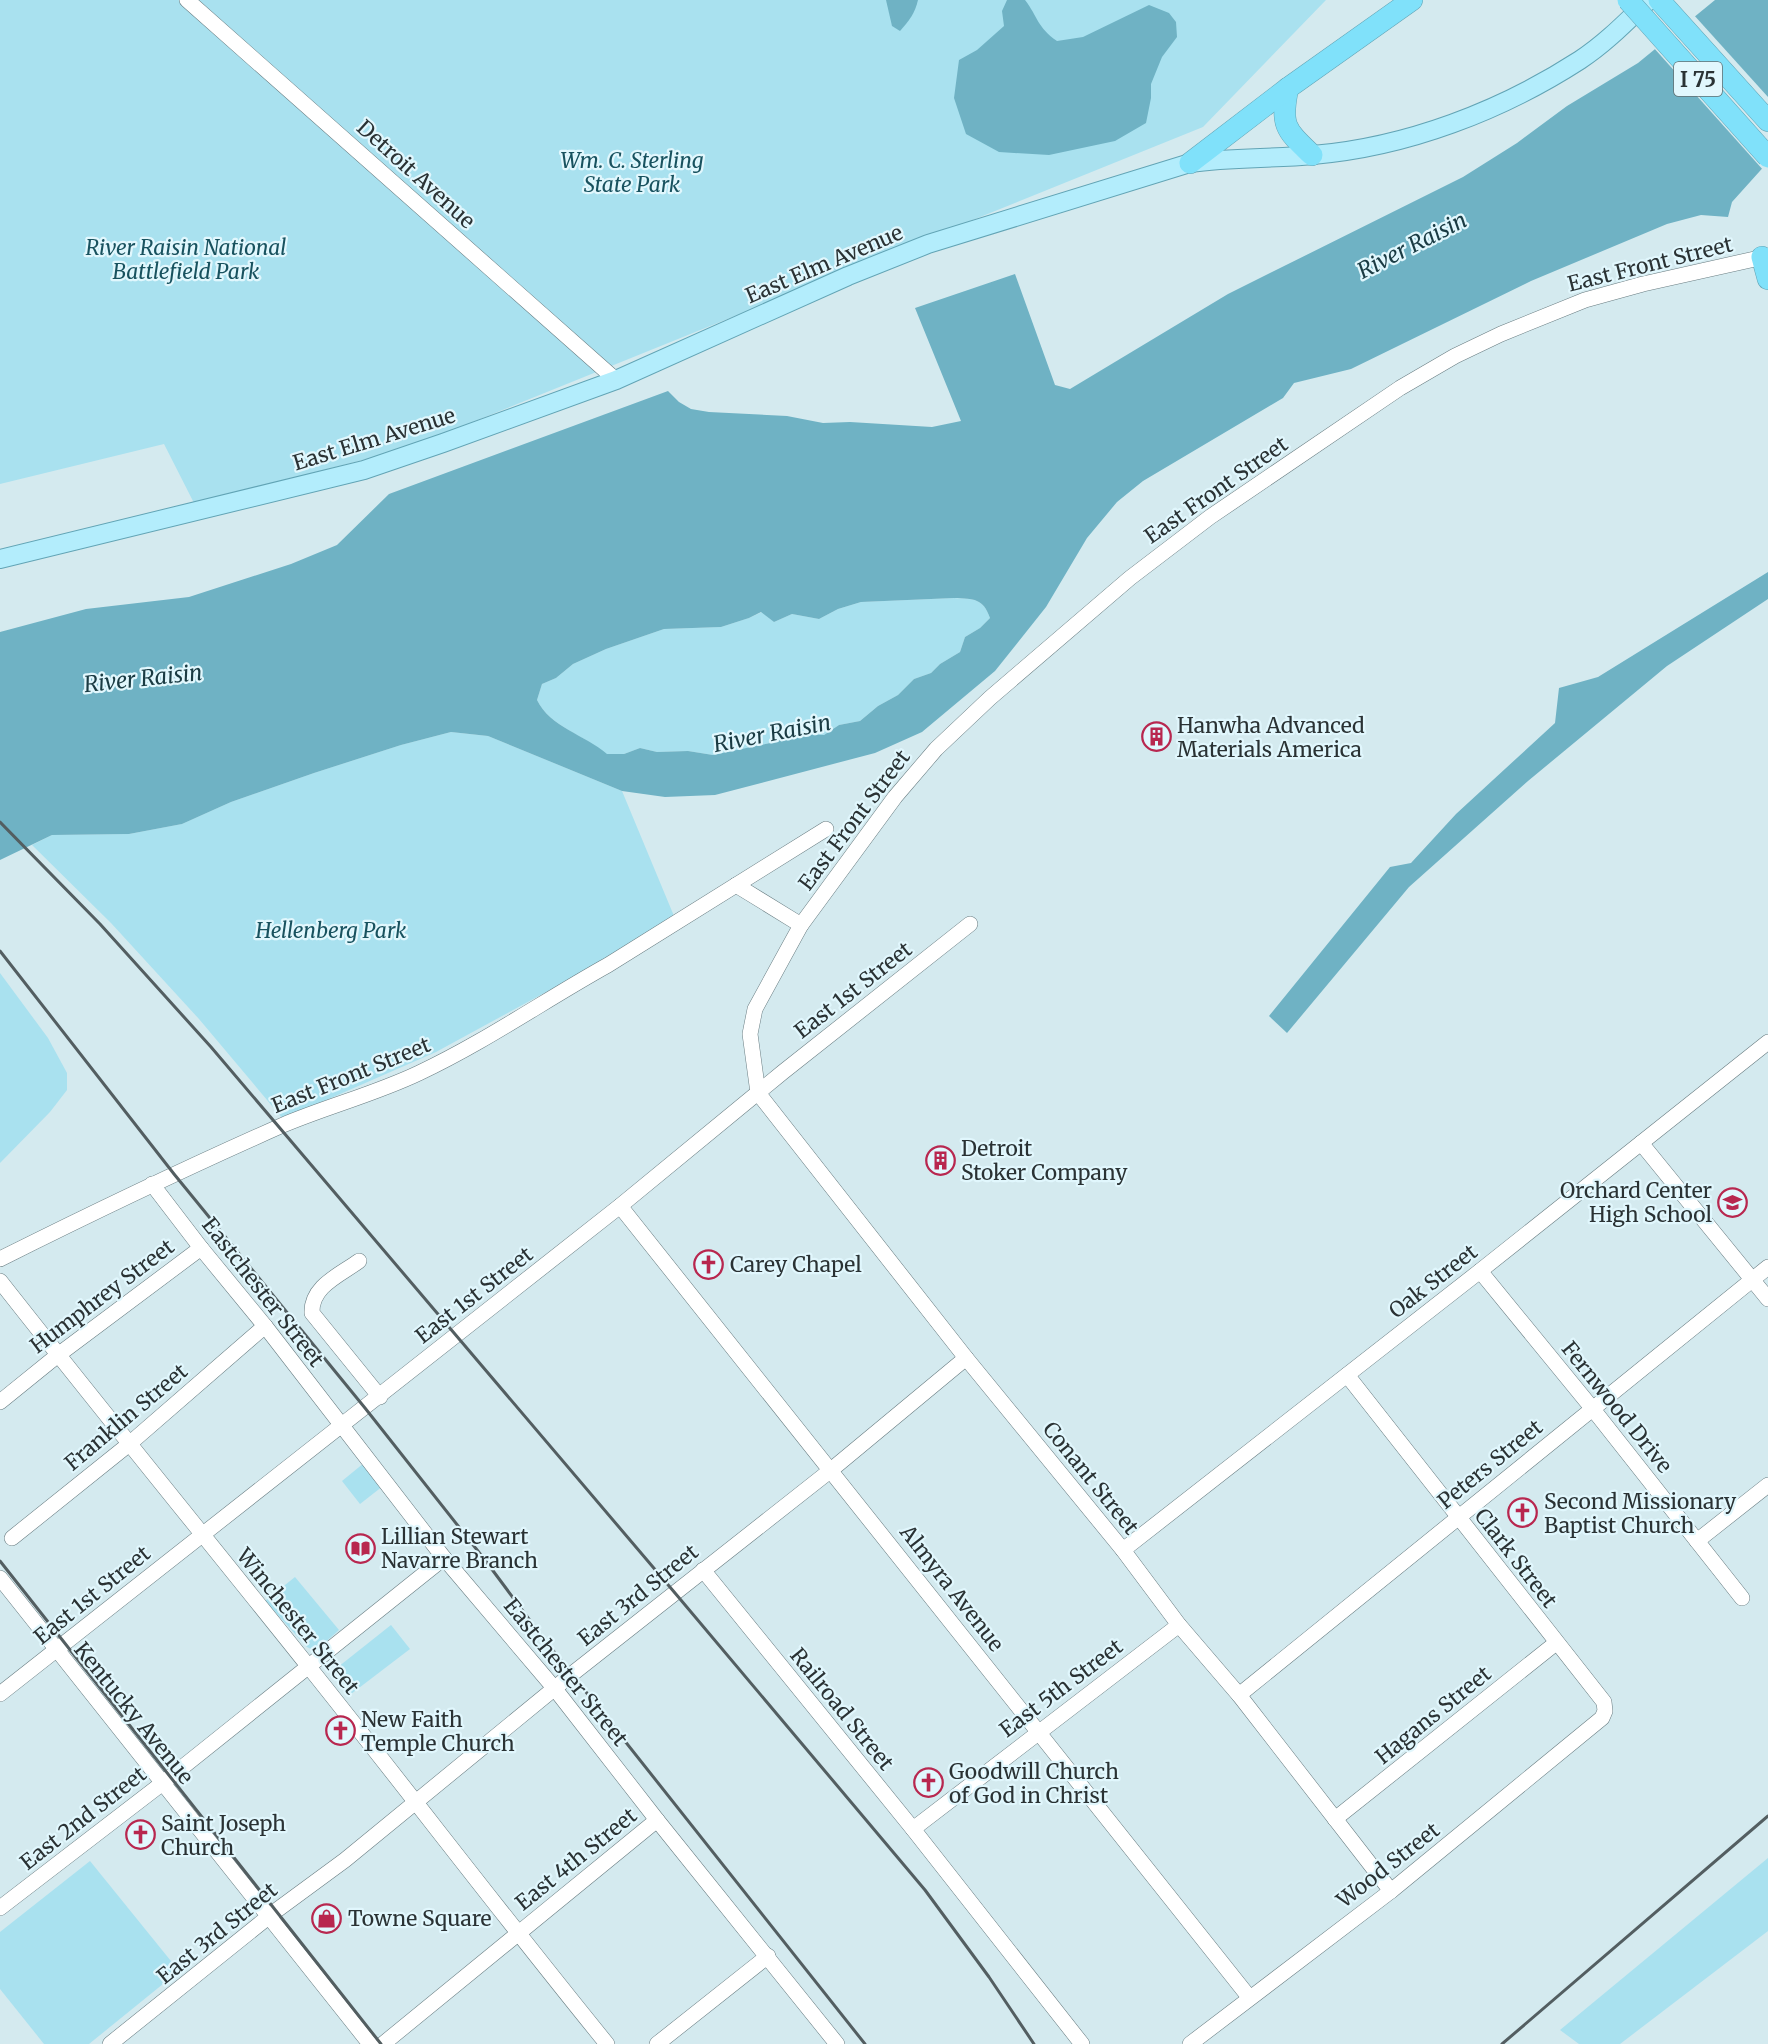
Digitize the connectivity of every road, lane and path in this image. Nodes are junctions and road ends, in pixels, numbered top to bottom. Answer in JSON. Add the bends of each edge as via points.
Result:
{"nodes":[{"id":1,"x":188,"y":0,"type":"edge"},
{"id":2,"x":1412,"y":0,"type":"edge"},
{"id":3,"x":1628,"y":0,"type":"edge"},
{"id":4,"x":1649,"y":0,"type":"edge"},
{"id":5,"x":1659,"y":0,"type":"edge"},
{"id":6,"x":1288,"y":88,"type":"junction"},
{"id":7,"x":1768,"y":121,"type":"edge"},
{"id":8,"x":1312,"y":155,"type":"junction"},
{"id":9,"x":1768,"y":157,"type":"edge"},
{"id":10,"x":1190,"y":163,"type":"junction"},
{"id":11,"x":1765,"y":257,"type":"edge"},
{"id":12,"x":1768,"y":279,"type":"edge"},
{"id":13,"x":616,"y":380,"type":"junction"},
{"id":14,"x":0,"y":559,"type":"edge"},
{"id":15,"x":826,"y":829,"type":"dead end"},
{"id":16,"x":736,"y":885,"type":"junction"},
{"id":17,"x":970,"y":924,"type":"dead end"},
{"id":18,"x":801,"y":925,"type":"junction"},
{"id":19,"x":1768,"y":1042,"type":"edge"},
{"id":20,"x":758,"y":1093,"type":"junction"},
{"id":21,"x":1641,"y":1143,"type":"junction"},
{"id":22,"x":152,"y":1184,"type":"junction"},
{"id":23,"x":620,"y":1206,"type":"junction"},
{"id":24,"x":201,"y":1248,"type":"junction"},
{"id":25,"x":0,"y":1259,"type":"edge"},
{"id":26,"x":359,"y":1261,"type":"dead end"},
{"id":27,"x":1768,"y":1267,"type":"edge"},
{"id":28,"x":1480,"y":1271,"type":"junction"},
{"id":29,"x":1752,"y":1280,"type":"junction"},
{"id":30,"x":0,"y":1281,"type":"edge"},
{"id":31,"x":1768,"y":1299,"type":"edge"},
{"id":32,"x":265,"y":1326,"type":"junction"},
{"id":33,"x":58,"y":1355,"type":"junction"},
{"id":34,"x":966,"y":1358,"type":"junction"},
{"id":35,"x":1347,"y":1375,"type":"junction"},
{"id":36,"x":380,"y":1397,"type":"junction"},
{"id":37,"x":0,"y":1402,"type":"edge"},
{"id":38,"x":1592,"y":1408,"type":"junction"},
{"id":39,"x":342,"y":1426,"type":"junction"},
{"id":40,"x":128,"y":1445,"type":"junction"},
{"id":41,"x":831,"y":1470,"type":"junction"},
{"id":42,"x":1768,"y":1485,"type":"edge"},
{"id":43,"x":1457,"y":1517,"type":"junction"},
{"id":44,"x":201,"y":1535,"type":"junction"},
{"id":45,"x":12,"y":1538,"type":"dead end"},
{"id":46,"x":1697,"y":1541,"type":"junction"},
{"id":47,"x":1123,"y":1550,"type":"junction"},
{"id":48,"x":444,"y":1558,"type":"junction"},
{"id":49,"x":703,"y":1570,"type":"junction"},
{"id":50,"x":0,"y":1578,"type":"edge"},
{"id":51,"x":1742,"y":1598,"type":"dead end"},
{"id":52,"x":1179,"y":1625,"type":"junction"},
{"id":53,"x":1556,"y":1643,"type":"junction"},
{"id":54,"x":56,"y":1650,"type":"junction"},
{"id":55,"x":308,"y":1666,"type":"junction"},
{"id":56,"x":555,"y":1689,"type":"junction"},
{"id":57,"x":0,"y":1694,"type":"edge"},
{"id":58,"x":1239,"y":1695,"type":"junction"},
{"id":59,"x":1605,"y":1711,"type":"joint"},
{"id":60,"x":1038,"y":1731,"type":"junction"},
{"id":61,"x":164,"y":1782,"type":"junction"},
{"id":62,"x":415,"y":1802,"type":"junction"},
{"id":63,"x":1335,"y":1819,"type":"junction"},
{"id":64,"x":657,"y":1820,"type":"junction"},
{"id":65,"x":913,"y":1829,"type":"junction"},
{"id":66,"x":1391,"y":1891,"type":"junction"},
{"id":67,"x":0,"y":1908,"type":"edge"},
{"id":68,"x":269,"y":1916,"type":"junction"},
{"id":69,"x":517,"y":1934,"type":"junction"},
{"id":70,"x":768,"y":1956,"type":"junction"},
{"id":71,"x":1249,"y":1997,"type":"junction"},
{"id":72,"x":110,"y":2044,"type":"edge"},
{"id":73,"x":370,"y":2044,"type":"edge"},
{"id":74,"x":383,"y":2044,"type":"edge"},
{"id":75,"x":607,"y":2044,"type":"edge"},
{"id":76,"x":657,"y":2044,"type":"edge"},
{"id":77,"x":837,"y":2044,"type":"edge"},
{"id":78,"x":1082,"y":2044,"type":"edge"},
{"id":79,"x":1190,"y":2044,"type":"edge"}],
"edges":[{"from":1,"to":13,"type":"street","name":"Detroit Avenue"},
{"from":2,"to":6,"type":"highway"},
{"from":3,"to":9,"type":"highway","number":"I 75","bridge":true},
{"from":4,"to":8,"type":"main road","name":"East Elm Avenue","via":[[1582,59],[1535,87],[1447,126],[1379,144]]},
{"from":5,"to":7,"type":"highway","number":"I 75"},
{"from":6,"to":8,"type":"highway","via":[[1285,123]]},
{"from":6,"to":10,"type":"highway"},
{"from":8,"to":10,"type":"main road","name":"East Elm Avenue"},
{"from":10,"to":13,"type":"main road","name":"East Elm Avenue","via":[[928,244]]},
{"from":11,"to":12,"type":"highway"},
{"from":11,"to":18,"type":"street","name":"East Front Street","via":[[1586,300],[1501,334],[1400,388],[1252,488],[1130,578],[936,749],[894,797]]},
{"from":13,"to":14,"type":"main road","name":"East Elm Avenue","via":[[364,470]]},
{"from":15,"to":16,"type":"street","name":"East Front Street"},
{"from":16,"to":18,"type":"street"},
{"from":16,"to":22,"type":"street","name":"East Front Street","via":[[530,1012],[419,1073],[286,1124]]},
{"from":17,"to":20,"type":"street","name":"East 1st Street"},
{"from":18,"to":20,"type":"street","name":"East Front Street","via":[[755,1009],[750,1034]]},
{"from":19,"to":21,"type":"street","name":"Oak Street"},
{"from":20,"to":23,"type":"street","name":"East 1st Street"},
{"from":20,"to":34,"type":"street","name":"Conant Street"},
{"from":21,"to":28,"type":"street","name":"Oak Street"},
{"from":21,"to":29,"type":"street"},
{"from":22,"to":24,"type":"street","name":"Eastchester Street"},
{"from":22,"to":25,"type":"street","name":"East Front Street"},
{"from":23,"to":36,"type":"street","name":"East 1st Street"},
{"from":23,"to":41,"type":"street","name":"Almyra Avenue"},
{"from":24,"to":32,"type":"street","name":"Eastchester Street"},
{"from":24,"to":33,"type":"street","name":"Humphrey Street"},
{"from":26,"to":36,"type":"street","via":[[317,1291],[312,1313]]},
{"from":27,"to":29,"type":"street","name":"Peters Street"},
{"from":28,"to":35,"type":"street","name":"Oak Street"},
{"from":28,"to":38,"type":"street","name":"Fernwood Drive"},
{"from":29,"to":31,"type":"street"},
{"from":29,"to":38,"type":"street","name":"Peters Street"},
{"from":30,"to":33,"type":"street","name":"Winchester Street"},
{"from":32,"to":39,"type":"street","name":"Eastchester Street"},
{"from":32,"to":40,"type":"street","name":"Franklin Street"},
{"from":33,"to":37,"type":"street","name":"Humphrey Street"},
{"from":33,"to":40,"type":"street","name":"Winchester Street"},
{"from":34,"to":41,"type":"street","name":"East 3rd Street"},
{"from":34,"to":47,"type":"street","name":"Conant Street"},
{"from":35,"to":43,"type":"street","name":"Clark Street"},
{"from":35,"to":47,"type":"street","name":"Oak Street"},
{"from":36,"to":39,"type":"street","name":"East 1st Street"},
{"from":38,"to":43,"type":"street","name":"Peters Street"},
{"from":38,"to":46,"type":"street","name":"Fernwood Drive"},
{"from":39,"to":44,"type":"street","name":"East 1st Street"},
{"from":39,"to":48,"type":"street","name":"Eastchester Street"},
{"from":40,"to":44,"type":"street","name":"Winchester Street"},
{"from":40,"to":45,"type":"street","name":"Franklin Street"},
{"from":41,"to":49,"type":"street","name":"East 3rd Street"},
{"from":41,"to":60,"type":"street","name":"Almyra Avenue"},
{"from":42,"to":46,"type":"street"},
{"from":43,"to":53,"type":"street","name":"Clark Street"},
{"from":43,"to":58,"type":"street","name":"Peters Street"},
{"from":44,"to":54,"type":"street","name":"East 1st Street"},
{"from":44,"to":55,"type":"street","name":"Winchester Street"},
{"from":46,"to":51,"type":"street","name":"Fernwood Drive"},
{"from":47,"to":52,"type":"street","name":"Conant Street"},
{"from":48,"to":55,"type":"street","name":"East 2nd Street"},
{"from":48,"to":56,"type":"street","name":"Eastchester Street"},
{"from":49,"to":56,"type":"street","name":"East 3rd Street"},
{"from":49,"to":65,"type":"street","name":"Railroad Street"},
{"from":50,"to":54,"type":"street","name":"Kentucky Avenue"},
{"from":52,"to":58,"type":"street","name":"Conant Street"},
{"from":52,"to":60,"type":"street","name":"East 5th Street"},
{"from":53,"to":59,"type":"street","name":"Clark Street","via":[[1604,1702]]},
{"from":53,"to":63,"type":"street","name":"Hagans Street"},
{"from":54,"to":57,"type":"street","name":"East 1st Street"},
{"from":54,"to":61,"type":"street","name":"Kentucky Avenue"},
{"from":55,"to":61,"type":"street","name":"East 2nd Street"},
{"from":55,"to":62,"type":"street","name":"Winchester Street"},
{"from":56,"to":62,"type":"street","name":"East 3rd Street"},
{"from":56,"to":64,"type":"street","name":"Eastchester Street"},
{"from":58,"to":63,"type":"street","name":"Conant Street"},
{"from":59,"to":66,"type":"street","name":"Wood Street","via":[[1602,1718]]},
{"from":60,"to":65,"type":"street","name":"East 5th Street"},
{"from":60,"to":71,"type":"street","name":"Almyra Avenue"},
{"from":61,"to":67,"type":"street","name":"East 2nd Street"},
{"from":61,"to":68,"type":"street","name":"Kentucky Avenue"},
{"from":62,"to":68,"type":"street","name":"East 3rd Street"},
{"from":62,"to":69,"type":"street","name":"Winchester Street"},
{"from":63,"to":66,"type":"street","name":"Conant Street"},
{"from":64,"to":69,"type":"street","name":"East 4th Street"},
{"from":64,"to":70,"type":"street","name":"Eastchester Street"},
{"from":65,"to":78,"type":"street","name":"Railroad Street"},
{"from":66,"to":71,"type":"street","name":"Wood Street"},
{"from":68,"to":72,"type":"street","name":"East 3rd Street"},
{"from":68,"to":73,"type":"street","name":"Kentucky Avenue"},
{"from":69,"to":74,"type":"street","name":"East 4th Street"},
{"from":69,"to":75,"type":"street","name":"Winchester Street"},
{"from":70,"to":76,"type":"street"},
{"from":70,"to":77,"type":"street","name":"Eastchester Street"},
{"from":71,"to":79,"type":"street","name":"Wood Street"}]}
